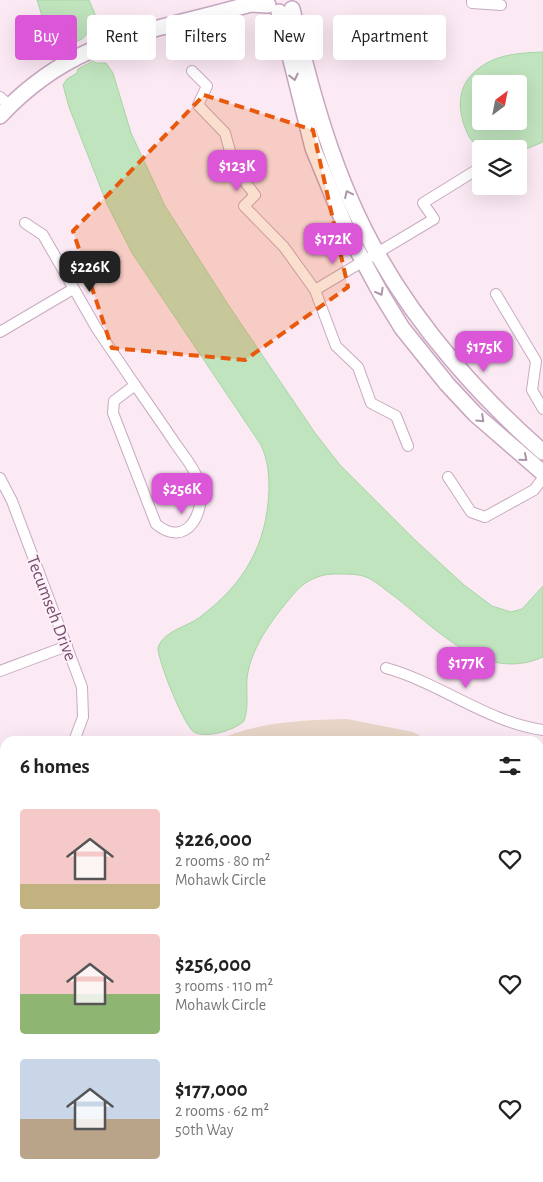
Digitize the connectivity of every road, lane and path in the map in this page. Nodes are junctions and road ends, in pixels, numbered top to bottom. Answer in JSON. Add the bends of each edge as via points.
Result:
{"nodes":[{"id":1,"x":472,"y":0,"type":"edge"},
{"id":2,"x":272,"y":4,"type":"edge"},
{"id":3,"x":501,"y":5,"type":"dead end"},
{"id":4,"x":192,"y":71,"type":"dead end"},
{"id":5,"x":3,"y":106,"type":"edge"},
{"id":6,"x":472,"y":173,"type":"edge"},
{"id":7,"x":25,"y":223,"type":"dead end"},
{"id":8,"x":370,"y":257,"type":"junction"},
{"id":9,"x":73,"y":288,"type":"junction"},
{"id":10,"x":315,"y":290,"type":"junction"},
{"id":11,"x":496,"y":294,"type":"dead end"},
{"id":12,"x":0,"y":331,"type":"edge"},
{"id":13,"x":135,"y":385,"type":"junction"},
{"id":14,"x":543,"y":409,"type":"edge"},
{"id":15,"x":408,"y":446,"type":"dead end"},
{"id":16,"x":543,"y":452,"type":"edge"},
{"id":17,"x":543,"y":473,"type":"edge"},
{"id":18,"x":448,"y":477,"type":"dead end"},
{"id":19,"x":0,"y":478,"type":"edge"},
{"id":20,"x":543,"y":478,"type":"edge"},
{"id":21,"x":67,"y":646,"type":"junction"},
{"id":22,"x":386,"y":668,"type":"dead end"},
{"id":23,"x":0,"y":671,"type":"edge"},
{"id":24,"x":543,"y":730,"type":"edge"},
{"id":25,"x":76,"y":736,"type":"edge"}],
"edges":[{"from":1,"to":3,"type":"street","via":[[472,3]]},
{"from":2,"to":5,"type":"street","via":[[136,33],[95,47]]},
{"from":2,"to":8,"type":"street","via":[[320,119]]},
{"from":4,"to":10,"type":"street","via":[[206,86],[198,104],[225,133],[235,170],[256,195],[244,206],[284,247]]},
{"from":6,"to":8,"type":"street","via":[[424,203],[434,219]]},
{"from":7,"to":9,"type":"street","via":[[44,236]]},
{"from":8,"to":10,"type":"street"},
{"from":8,"to":16,"type":"street","via":[[476,388]]},
{"from":8,"to":17,"type":"street","one_way":true,"via":[[384,299],[424,356],[475,414]]},
{"from":9,"to":12,"type":"street"},
{"from":9,"to":13,"type":"street"},
{"from":10,"to":15,"type":"street","via":[[336,346],[358,367],[371,403],[396,416]]},
{"from":11,"to":14,"type":"street","via":[[536,361],[532,390]]},
{"from":13,"to":13,"type":"street","via":[[192,467],[199,484],[200,503],[196,515],[190,526],[178,533],[165,532],[156,524],[113,413],[114,401]]},
{"from":18,"to":20,"type":"street","via":[[471,512],[485,517],[534,490]]},
{"from":19,"to":21,"type":"street","name":"Tecumseh Drive","via":[[12,501]]},
{"from":21,"to":23,"type":"street"},
{"from":21,"to":25,"type":"street","name":"Tecumseh Drive","via":[[84,702],[82,724]]},
{"from":22,"to":24,"type":"street","via":[[412,675],[477,708],[524,727]]}]}
